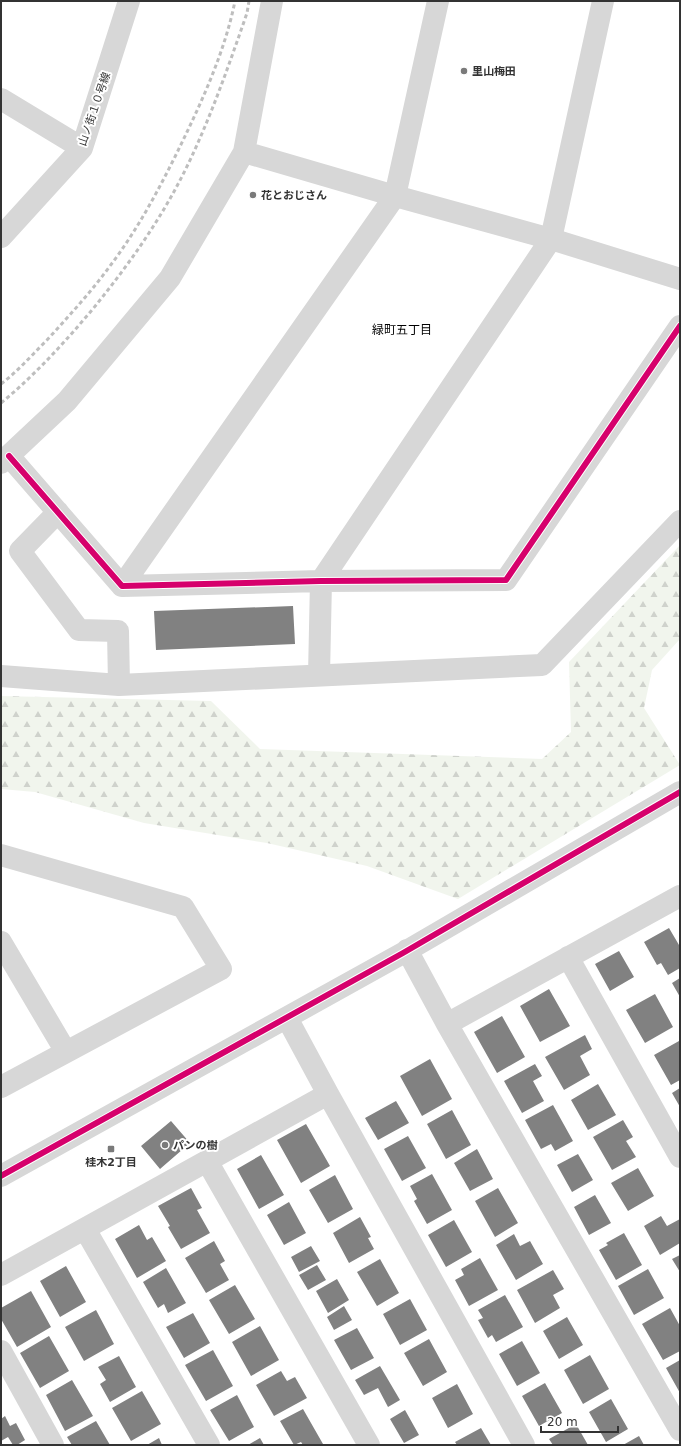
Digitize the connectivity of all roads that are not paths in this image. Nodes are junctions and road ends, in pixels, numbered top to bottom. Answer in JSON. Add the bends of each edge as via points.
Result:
{"nodes":[{"id":1,"x":129,"y":1,"type":"edge"},
{"id":2,"x":272,"y":1,"type":"edge"},
{"id":3,"x":438,"y":1,"type":"edge"},
{"id":4,"x":603,"y":1,"type":"edge"},
{"id":5,"x":1,"y":99,"type":"edge"},
{"id":6,"x":82,"y":148,"type":"junction"},
{"id":7,"x":244,"y":152,"type":"junction"},
{"id":8,"x":395,"y":196,"type":"junction"},
{"id":9,"x":1,"y":237,"type":"edge"},
{"id":10,"x":551,"y":239,"type":"junction"},
{"id":11,"x":680,"y":279,"type":"edge"},
{"id":12,"x":680,"y":326,"type":"edge"},
{"id":13,"x":5,"y":459,"type":"edge"},
{"id":14,"x":58,"y":512,"type":"junction"},
{"id":15,"x":680,"y":522,"type":"edge"},
{"id":16,"x":321,"y":581,"type":"junction"},
{"id":17,"x":122,"y":586,"type":"junction"},
{"id":18,"x":319,"y":675,"type":"junction"},
{"id":19,"x":1,"y":676,"type":"edge"},
{"id":20,"x":119,"y":685,"type":"junction"},
{"id":21,"x":680,"y":792,"type":"edge"},
{"id":22,"x":1,"y":855,"type":"edge"},
{"id":23,"x":680,"y":896,"type":"edge"},
{"id":24,"x":1,"y":942,"type":"edge"},
{"id":25,"x":407,"y":950,"type":"junction"},
{"id":26,"x":568,"y":957,"type":"junction"},
{"id":27,"x":287,"y":1018,"type":"junction"},
{"id":28,"x":447,"y":1024,"type":"junction"},
{"id":29,"x":66,"y":1052,"type":"junction"},
{"id":30,"x":1,"y":1087,"type":"edge"},
{"id":31,"x":328,"y":1094,"type":"junction"},
{"id":32,"x":680,"y":1157,"type":"edge"},
{"id":33,"x":207,"y":1161,"type":"junction"},
{"id":34,"x":1,"y":1176,"type":"edge"},
{"id":35,"x":85,"y":1229,"type":"junction"},
{"id":36,"x":1,"y":1275,"type":"edge"},
{"id":37,"x":1,"y":1351,"type":"edge"},
{"id":38,"x":680,"y":1430,"type":"edge"},
{"id":39,"x":53,"y":1445,"type":"edge"},
{"id":40,"x":209,"y":1445,"type":"edge"},
{"id":41,"x":369,"y":1445,"type":"edge"},
{"id":42,"x":524,"y":1445,"type":"edge"}],
"edges":[{"from":1,"to":6,"type":"street","name":"山ノ街１０号線"},
{"from":2,"to":7,"type":"street"},
{"from":3,"to":8,"type":"street"},
{"from":4,"to":10,"type":"street"},
{"from":5,"to":6,"type":"street"},
{"from":6,"to":9,"type":"street","name":"山ノ街１０号線"},
{"from":7,"to":8,"type":"street"},
{"from":7,"to":13,"type":"street","via":[[170,278],[67,401]]},
{"from":8,"to":10,"type":"street"},
{"from":8,"to":17,"type":"street"},
{"from":10,"to":11,"type":"street"},
{"from":10,"to":16,"type":"street"},
{"from":12,"to":16,"type":"street","via":[[506,580]]},
{"from":13,"to":14,"type":"street"},
{"from":14,"to":17,"type":"street"},
{"from":14,"to":20,"type":"street","via":[[20,551],[79,630],[118,631]]},
{"from":15,"to":18,"type":"street","via":[[542,665]]},
{"from":16,"to":17,"type":"street"},
{"from":16,"to":18,"type":"street"},
{"from":18,"to":20,"type":"street"},
{"from":19,"to":20,"type":"street"},
{"from":21,"to":25,"type":"street"},
{"from":22,"to":29,"type":"street","via":[[183,906],[221,969]]},
{"from":23,"to":26,"type":"street"},
{"from":24,"to":29,"type":"street"},
{"from":25,"to":27,"type":"street"},
{"from":25,"to":28,"type":"street"},
{"from":26,"to":28,"type":"street"},
{"from":26,"to":32,"type":"street"},
{"from":27,"to":31,"type":"street"},
{"from":27,"to":34,"type":"street"},
{"from":28,"to":38,"type":"street"},
{"from":29,"to":30,"type":"street"},
{"from":31,"to":33,"type":"street"},
{"from":31,"to":42,"type":"street"},
{"from":33,"to":35,"type":"street"},
{"from":33,"to":41,"type":"street"},
{"from":35,"to":36,"type":"street"},
{"from":35,"to":40,"type":"street"},
{"from":37,"to":39,"type":"street"}]}
